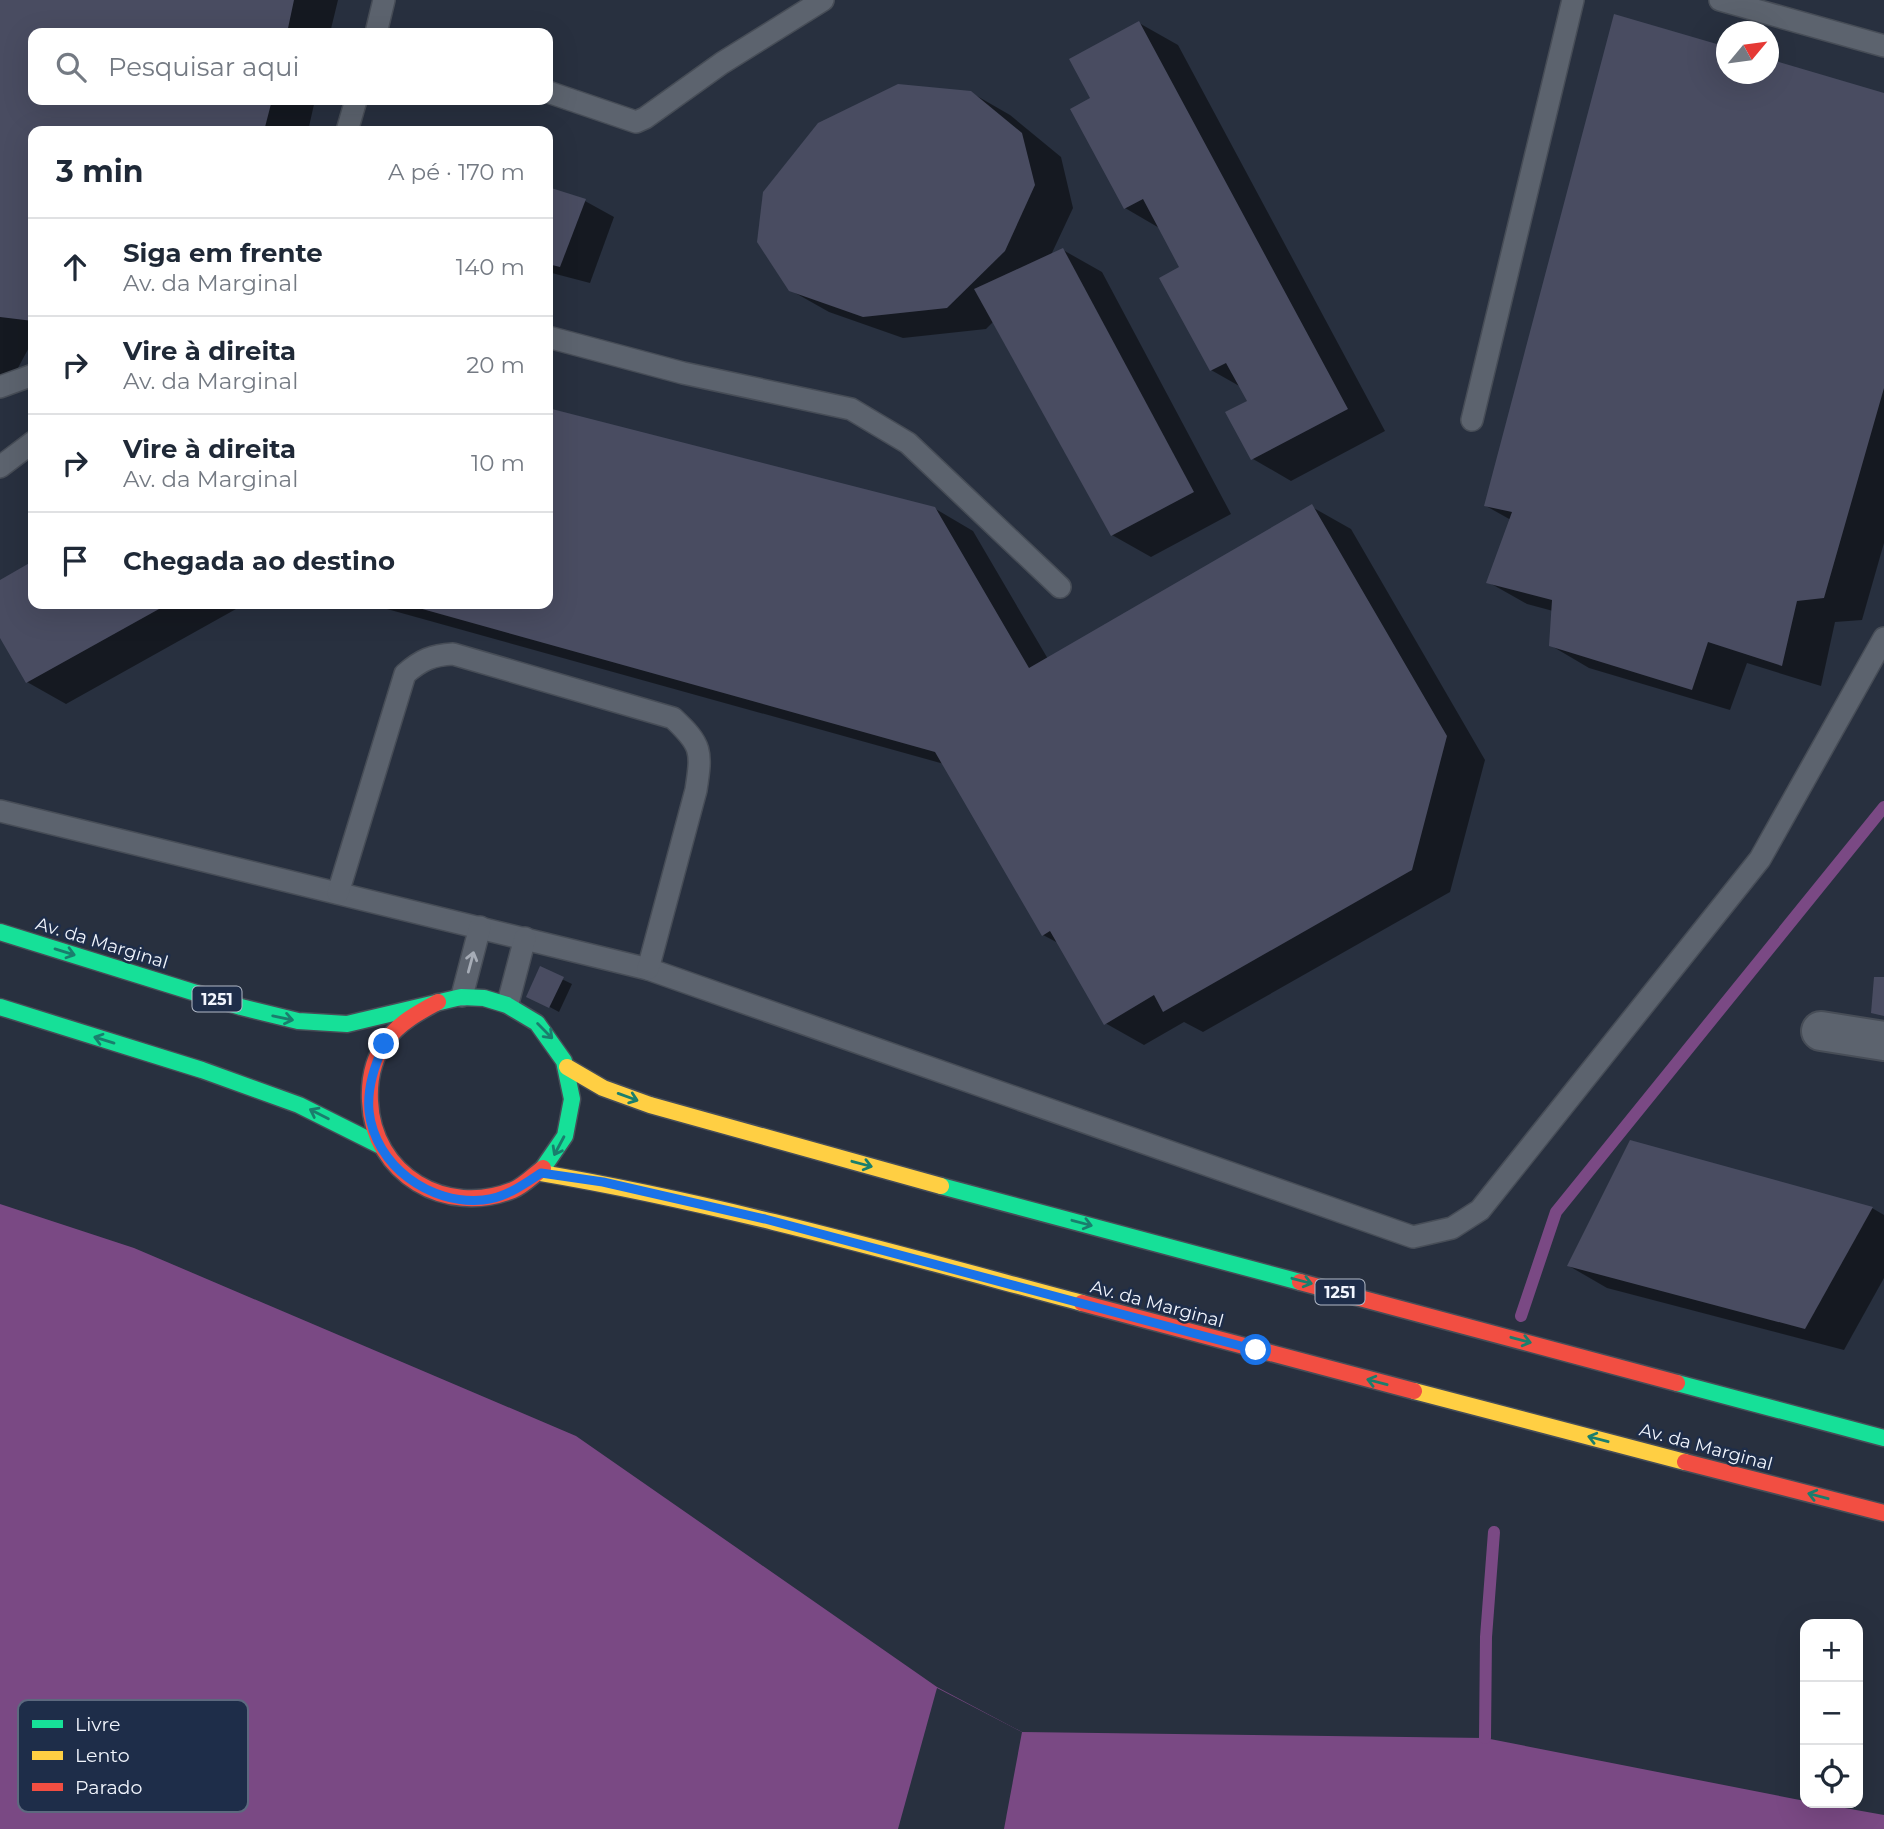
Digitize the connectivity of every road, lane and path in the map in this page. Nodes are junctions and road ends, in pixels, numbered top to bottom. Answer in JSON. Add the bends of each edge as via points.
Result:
{"nodes":[{"id":1,"x":384,"y":0,"type":"edge"},
{"id":2,"x":824,"y":0,"type":"edge"},
{"id":3,"x":1573,"y":0,"type":"edge"},
{"id":4,"x":1720,"y":0,"type":"edge"},
{"id":5,"x":377,"y":28,"type":"edge"},
{"id":6,"x":1884,"y":46,"type":"edge"},
{"id":7,"x":553,"y":94,"type":"edge"},
{"id":8,"x":355,"y":105,"type":"edge"},
{"id":9,"x":348,"y":126,"type":"edge"},
{"id":10,"x":553,"y":338,"type":"edge"},
{"id":11,"x":28,"y":377,"type":"edge"},
{"id":12,"x":0,"y":387,"type":"edge"},
{"id":13,"x":1472,"y":420,"type":"dead end"},
{"id":14,"x":28,"y":446,"type":"edge"},
{"id":15,"x":0,"y":467,"type":"edge"},
{"id":16,"x":1060,"y":587,"type":"dead end"},
{"id":17,"x":1884,"y":638,"type":"edge"},
{"id":18,"x":0,"y":811,"type":"edge"},
{"id":19,"x":338,"y":892,"type":"junction"},
{"id":20,"x":480,"y":927,"type":"junction"},
{"id":21,"x":0,"y":932,"type":"edge"},
{"id":22,"x":525,"y":938,"type":"junction"},
{"id":23,"x":648,"y":969,"type":"junction"},
{"id":24,"x":462,"y":996,"type":"junction"},
{"id":25,"x":438,"y":1002,"type":"junction"},
{"id":26,"x":508,"y":1003,"type":"junction"},
{"id":27,"x":0,"y":1007,"type":"edge"},
{"id":28,"x":1821,"y":1031,"type":"dead end"},
{"id":29,"x":1884,"y":1041,"type":"edge"},
{"id":30,"x":567,"y":1066,"type":"junction"},
{"id":31,"x":379,"y":1145,"type":"junction"},
{"id":32,"x":541,"y":1173,"type":"junction"},
{"id":33,"x":1884,"y":1438,"type":"edge"},
{"id":34,"x":1884,"y":1513,"type":"edge"}],
"edges":[{"from":1,"to":5,"type":"lane"},
{"from":2,"to":7,"type":"lane","via":[[636,122]]},
{"from":3,"to":13,"type":"lane"},
{"from":4,"to":6,"type":"lane"},
{"from":8,"to":9,"type":"lane"},
{"from":10,"to":16,"type":"lane","via":[[683,373],[851,409],[908,443]]},
{"from":11,"to":12,"type":"lane"},
{"from":14,"to":15,"type":"lane"},
{"from":17,"to":23,"type":"lane","via":[[1760,859],[1480,1210],[1452,1228],[1413,1237]]},
{"from":18,"to":19,"type":"lane"},
{"from":19,"to":20,"type":"lane"},
{"from":19,"to":23,"type":"lane","via":[[405,674],[420,661],[453,654],[673,718],[694,737],[701,760],[696,790]]},
{"from":20,"to":22,"type":"lane"},
{"from":24,"to":20,"type":"lane","one_way":true},
{"from":21,"to":25,"type":"main road","name":"Av. da Marginal","number":"1251","one_way":true,"via":[[284,1020],[341,1025]]},
{"from":22,"to":23,"type":"lane"},
{"from":22,"to":26,"type":"lane"},
{"from":24,"to":25,"type":"main road","name":"Av. da Marginal","number":"1251"},
{"from":24,"to":26,"type":"main road","name":"Av. da Marginal","number":"1251"},
{"from":25,"to":31,"type":"main road","name":"Av. da Marginal","number":"1251","via":[[407,1018],[384,1044],[371,1076],[369,1111]]},
{"from":26,"to":30,"type":"main road","name":"Av. da Marginal","number":"1251","one_way":true,"via":[[552,1038]]},
{"from":31,"to":27,"type":"main road","name":"Av. da Marginal","number":"1251","one_way":true,"via":[[299,1105]]},
{"from":28,"to":29,"type":"street"},
{"from":30,"to":32,"type":"main road","name":"Av. da Marginal","number":"1251","one_way":true,"via":[[572,1095],[569,1124]]},
{"from":30,"to":33,"type":"main road","name":"Av. da Marginal","number":"1251","one_way":true,"via":[[603,1088],[650,1105],[796,1147]]},
{"from":31,"to":32,"type":"main road","name":"Av. da Marginal","number":"1251","via":[[398,1170],[423,1189],[453,1199],[485,1200],[515,1191]]},
{"from":34,"to":32,"type":"main road","name":"Av. da Marginal","one_way":true,"via":[[765,1219],[603,1182]]}]}
